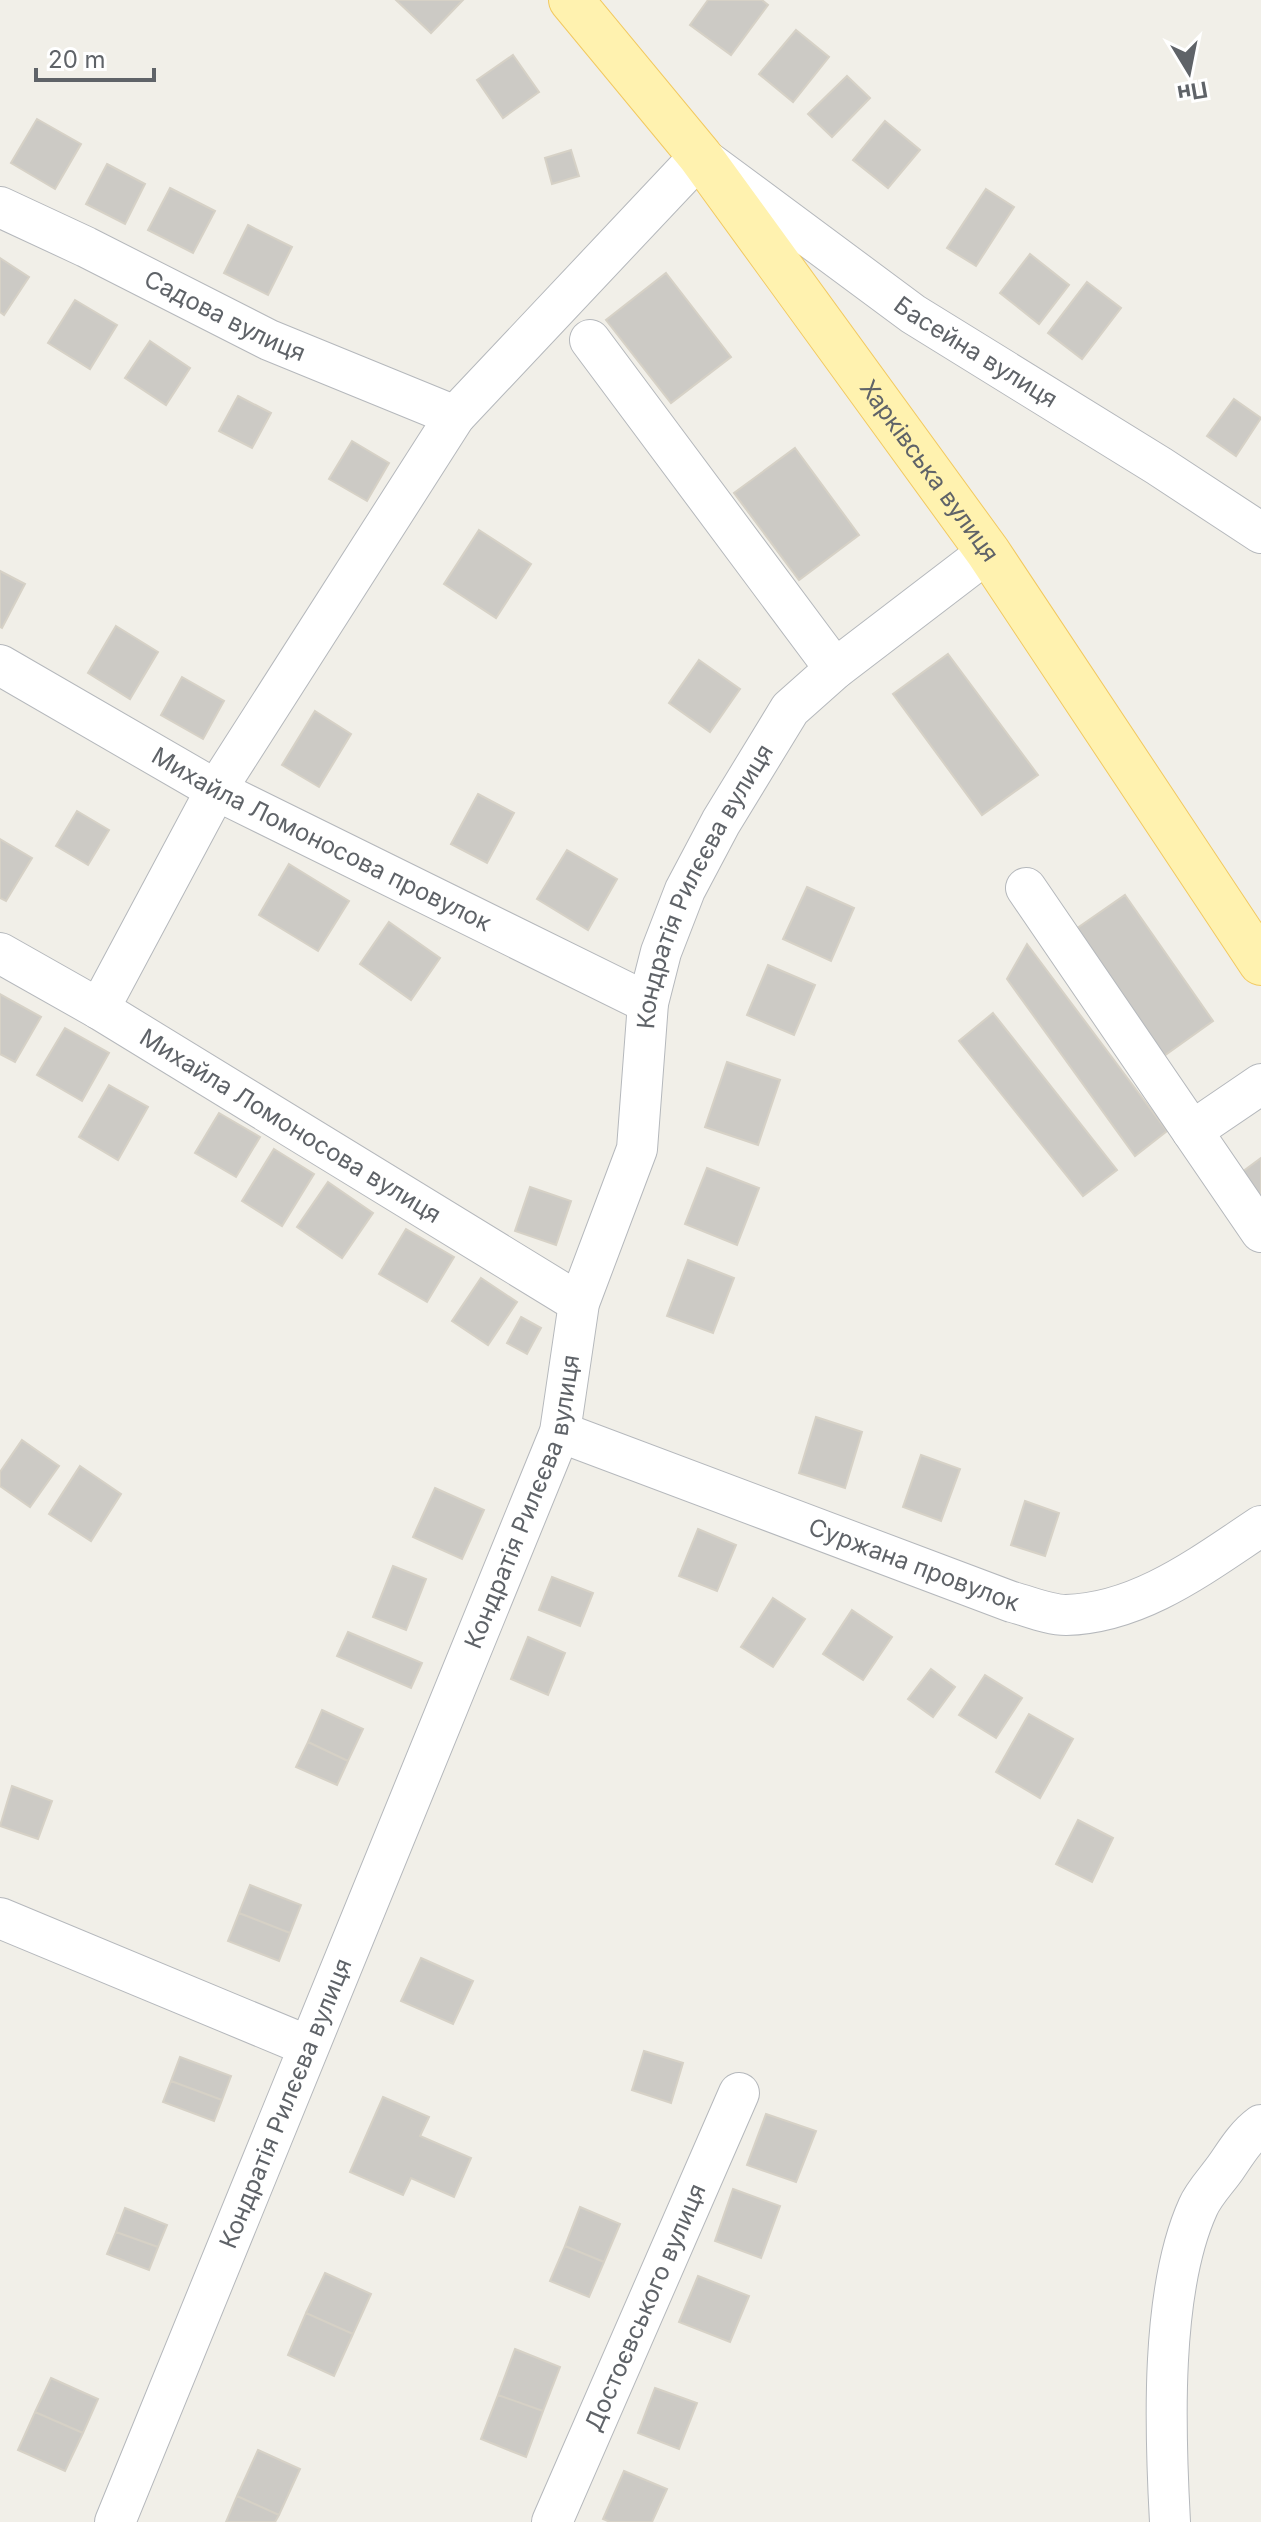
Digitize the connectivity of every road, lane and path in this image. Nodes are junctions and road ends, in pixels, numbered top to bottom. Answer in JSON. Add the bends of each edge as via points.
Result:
{"nodes":[{"id":1,"x":571,"y":0,"type":"edge"},
{"id":2,"x":700,"y":156,"type":"junction"},
{"id":3,"x":0,"y":207,"type":"edge"},
{"id":4,"x":590,"y":340,"type":"dead end"},
{"id":5,"x":455,"y":416,"type":"junction"},
{"id":6,"x":1261,"y":533,"type":"edge"},
{"id":7,"x":988,"y":552,"type":"junction"},
{"id":8,"x":0,"y":665,"type":"edge"},
{"id":9,"x":835,"y":669,"type":"junction"},
{"id":10,"x":216,"y":790,"type":"junction"},
{"id":11,"x":1026,"y":888,"type":"dead end"},
{"id":12,"x":0,"y":953,"type":"edge"},
{"id":13,"x":1261,"y":963,"type":"edge"},
{"id":14,"x":648,"y":1003,"type":"junction"},
{"id":15,"x":99,"y":1009,"type":"junction"},
{"id":16,"x":1261,"y":1084,"type":"edge"},
{"id":17,"x":1192,"y":1131,"type":"junction"},
{"id":18,"x":1261,"y":1232,"type":"edge"},
{"id":19,"x":579,"y":1303,"type":"junction"},
{"id":20,"x":560,"y":1432,"type":"junction"},
{"id":21,"x":1261,"y":1526,"type":"edge"},
{"id":22,"x":0,"y":1918,"type":"edge"},
{"id":23,"x":308,"y":2046,"type":"junction"},
{"id":24,"x":739,"y":2093,"type":"dead end"},
{"id":25,"x":1261,"y":2125,"type":"edge"},
{"id":26,"x":1172,"y":2519,"type":"edge"},
{"id":27,"x":115,"y":2522,"type":"edge"},
{"id":28,"x":552,"y":2522,"type":"edge"}],
"edges":[{"from":1,"to":2,"type":"main road","name":"Харківська вулиця"},
{"from":2,"to":5,"type":"street"},
{"from":2,"to":6,"type":"street","name":"Басейна вулиця","via":[[913,314]]},
{"from":2,"to":7,"type":"main road","name":"Харківська вулиця"},
{"from":3,"to":5,"type":"street","name":"Садова вулиця","via":[[269,340]]},
{"from":4,"to":9,"type":"street"},
{"from":5,"to":10,"type":"street"},
{"from":7,"to":9,"type":"street","name":"Кондратія Рилєєва вулиця"},
{"from":7,"to":13,"type":"main road","name":"Харківська вулиця"},
{"from":8,"to":10,"type":"street","name":"Михайла Ломоносова провулок"},
{"from":9,"to":14,"type":"street","name":"Кондратія Рилєєва вулиця","via":[[790,709],[721,822],[685,890]]},
{"from":10,"to":14,"type":"street","name":"Михайла Ломоносова провулок"},
{"from":10,"to":15,"type":"street"},
{"from":11,"to":17,"type":"street"},
{"from":12,"to":15,"type":"street","name":"Михайла Ломоносова вулиця"},
{"from":14,"to":19,"type":"street","name":"Кондратія Рилєєва вулиця","via":[[637,1149]]},
{"from":15,"to":19,"type":"street","name":"Михайла Ломоносова вулиця"},
{"from":16,"to":17,"type":"street"},
{"from":17,"to":18,"type":"street"},
{"from":19,"to":20,"type":"street","name":"Кондратія Рилєєва вулиця"},
{"from":20,"to":21,"type":"street","name":"Суржана провулок","via":[[1012,1602],[1064,1615],[1118,1607],[1178,1581]]},
{"from":20,"to":23,"type":"street","name":"Кондратія Рилєєва вулиця"},
{"from":22,"to":23,"type":"street"},
{"from":23,"to":27,"type":"street","name":"Кондратія Рилєєва вулиця"},
{"from":24,"to":28,"type":"street","name":"Достоєвського вулиця"},
{"from":25,"to":26,"type":"street","via":[[1198,2206],[1179,2266],[1166,2443]]}]}
